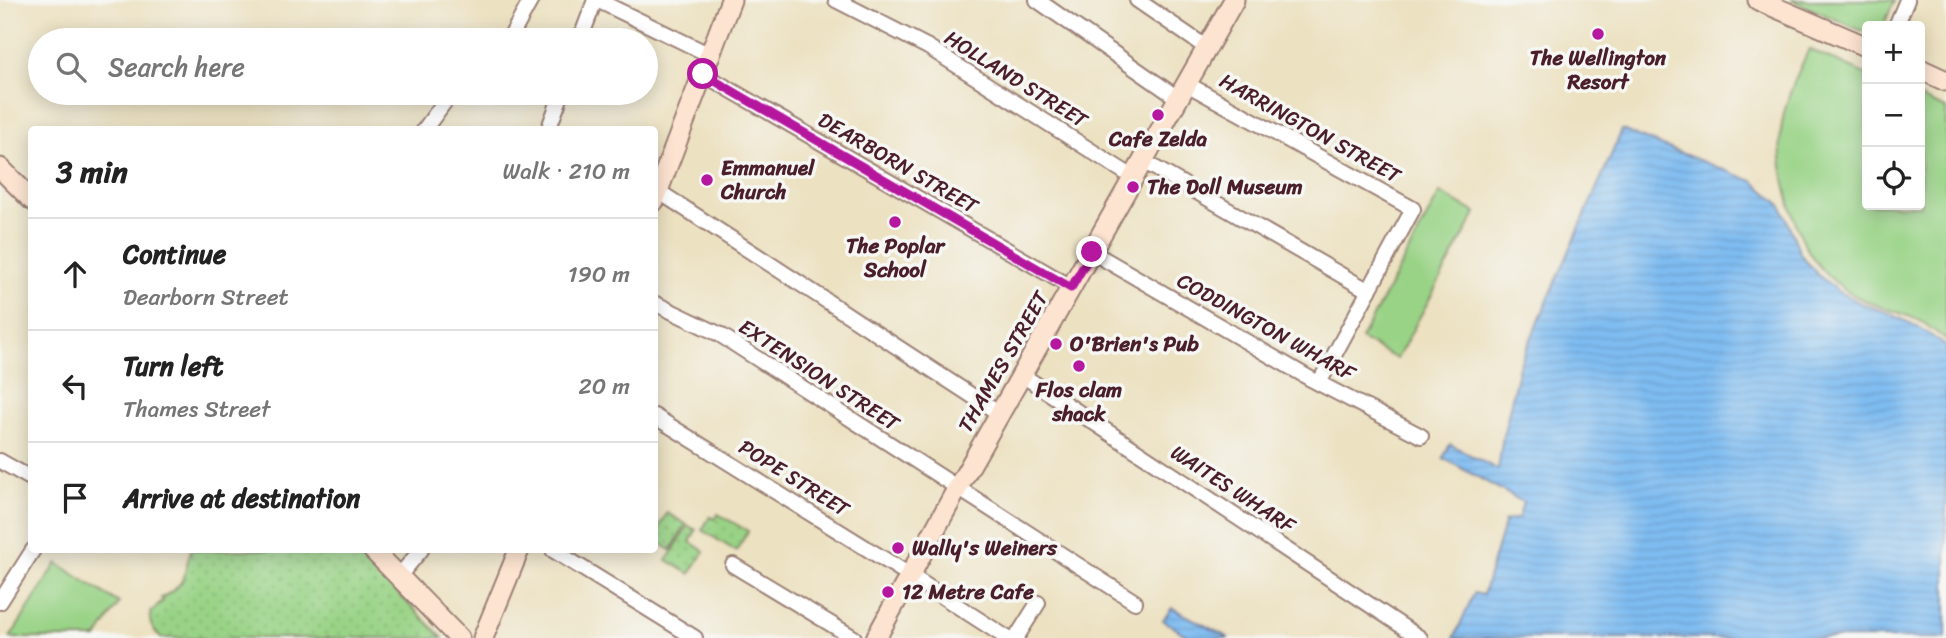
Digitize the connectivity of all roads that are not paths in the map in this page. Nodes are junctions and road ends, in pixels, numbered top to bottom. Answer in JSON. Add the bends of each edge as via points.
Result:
{"nodes":[{"id":1,"x":531,"y":0,"type":"edge"},
{"id":2,"x":596,"y":0,"type":"edge"},
{"id":3,"x":731,"y":0,"type":"edge"},
{"id":4,"x":836,"y":0,"type":"edge"},
{"id":5,"x":1037,"y":0,"type":"edge"},
{"id":6,"x":1138,"y":0,"type":"edge"},
{"id":7,"x":1234,"y":0,"type":"edge"},
{"id":8,"x":1758,"y":0,"type":"edge"},
{"id":9,"x":1907,"y":0,"type":"edge"},
{"id":10,"x":1897,"y":21,"type":"edge"},
{"id":11,"x":516,"y":28,"type":"edge"},
{"id":12,"x":585,"y":28,"type":"edge"},
{"id":13,"x":654,"y":28,"type":"edge"},
{"id":14,"x":658,"y":30,"type":"edge"},
{"id":15,"x":1862,"y":45,"type":"edge"},
{"id":16,"x":1208,"y":48,"type":"junction"},
{"id":17,"x":710,"y":55,"type":"junction"},
{"id":18,"x":1925,"y":71,"type":"edge"},
{"id":19,"x":703,"y":74,"type":"junction"},
{"id":20,"x":1946,"y":81,"type":"edge"},
{"id":21,"x":1183,"y":91,"type":"junction"},
{"id":22,"x":442,"y":105,"type":"edge"},
{"id":23,"x":557,"y":105,"type":"edge"},
{"id":24,"x":427,"y":126,"type":"edge"},
{"id":25,"x":550,"y":126,"type":"edge"},
{"id":26,"x":0,"y":168,"type":"edge"},
{"id":27,"x":1138,"y":170,"type":"junction"},
{"id":28,"x":658,"y":191,"type":"edge"},
{"id":29,"x":28,"y":196,"type":"edge"},
{"id":30,"x":658,"y":197,"type":"edge"},
{"id":31,"x":1092,"y":252,"type":"junction"},
{"id":32,"x":1071,"y":288,"type":"junction"},
{"id":33,"x":1369,"y":291,"type":"junction"},
{"id":34,"x":658,"y":305,"type":"edge"},
{"id":35,"x":1022,"y":375,"type":"junction"},
{"id":36,"x":1319,"y":383,"type":"junction"},
{"id":37,"x":1000,"y":414,"type":"junction"},
{"id":38,"x":658,"y":418,"type":"edge"},
{"id":39,"x":1421,"y":436,"type":"dead end"},
{"id":40,"x":0,"y":461,"type":"edge"},
{"id":41,"x":28,"y":477,"type":"edge"},
{"id":42,"x":957,"y":489,"type":"junction"},
{"id":43,"x":31,"y":553,"type":"edge"},
{"id":44,"x":376,"y":553,"type":"edge"},
{"id":45,"x":418,"y":553,"type":"edge"},
{"id":46,"x":518,"y":553,"type":"edge"},
{"id":47,"x":558,"y":553,"type":"edge"},
{"id":48,"x":733,"y":565,"type":"dead end"},
{"id":49,"x":399,"y":576,"type":"junction"},
{"id":50,"x":911,"y":576,"type":"junction"},
{"id":51,"x":0,"y":602,"type":"edge"},
{"id":52,"x":1135,"y":602,"type":"dead end"},
{"id":53,"x":1038,"y":603,"type":"dead end"},
{"id":54,"x":459,"y":638,"type":"edge"},
{"id":55,"x":483,"y":638,"type":"edge"},
{"id":56,"x":695,"y":638,"type":"edge"},
{"id":57,"x":854,"y":638,"type":"edge"},
{"id":58,"x":876,"y":638,"type":"edge"},
{"id":59,"x":1007,"y":638,"type":"edge"},
{"id":60,"x":1016,"y":638,"type":"edge"},
{"id":61,"x":1420,"y":638,"type":"edge"}],
"edges":[{"from":1,"to":11,"type":"street"},
{"from":2,"to":12,"type":"street"},
{"from":2,"to":13,"type":"street"},
{"from":3,"to":17,"type":"main road"},
{"from":4,"to":27,"type":"street","name":"HOLLAND STREET","via":[[928,47]]},
{"from":5,"to":21,"type":"street","name":"HARRINGTON STREET"},
{"from":6,"to":16,"type":"street"},
{"from":7,"to":16,"type":"main road","name":"THAMES STREET"},
{"from":8,"to":15,"type":"main road"},
{"from":9,"to":10,"type":"street"},
{"from":14,"to":17,"type":"street"},
{"from":16,"to":21,"type":"main road","name":"THAMES STREET"},
{"from":17,"to":19,"type":"main road"},
{"from":18,"to":20,"type":"main road"},
{"from":19,"to":28,"type":"main road"},
{"from":19,"to":32,"type":"street","name":"DEARBORN STREET"},
{"from":21,"to":27,"type":"main road","name":"THAMES STREET"},
{"from":21,"to":33,"type":"street","name":"HARRINGTON STREET","via":[[1413,209]]},
{"from":22,"to":24,"type":"street"},
{"from":23,"to":25,"type":"street"},
{"from":26,"to":29,"type":"main road"},
{"from":27,"to":31,"type":"main road","name":"THAMES STREET"},
{"from":27,"to":33,"type":"street","name":"HOLLAND STREET"},
{"from":30,"to":37,"type":"street"},
{"from":31,"to":32,"type":"main road","name":"THAMES STREET"},
{"from":31,"to":36,"type":"street","name":"CODDINGTON WHARF"},
{"from":32,"to":35,"type":"main road","name":"THAMES STREET"},
{"from":33,"to":36,"type":"street"},
{"from":34,"to":42,"type":"street","name":"EXTENSION STREET","via":[[719,334]]},
{"from":35,"to":37,"type":"main road","name":"THAMES STREET"},
{"from":35,"to":61,"type":"street","name":"WAITES WHARF"},
{"from":36,"to":39,"type":"street","name":"CODDINGTON WHARF"},
{"from":37,"to":42,"type":"main road","name":"THAMES STREET"},
{"from":38,"to":50,"type":"street","name":"POPE STREET"},
{"from":40,"to":41,"type":"street"},
{"from":42,"to":50,"type":"main road","name":"THAMES STREET"},
{"from":42,"to":52,"type":"street","name":"EXTENSION STREET"},
{"from":43,"to":51,"type":"street"},
{"from":44,"to":49,"type":"main road"},
{"from":45,"to":49,"type":"street"},
{"from":46,"to":55,"type":"main road"},
{"from":47,"to":56,"type":"street"},
{"from":48,"to":57,"type":"street"},
{"from":49,"to":54,"type":"main road"},
{"from":50,"to":58,"type":"main road","name":"THAMES STREET"},
{"from":50,"to":59,"type":"street","name":"POPE STREET"},
{"from":53,"to":60,"type":"street"}]}
